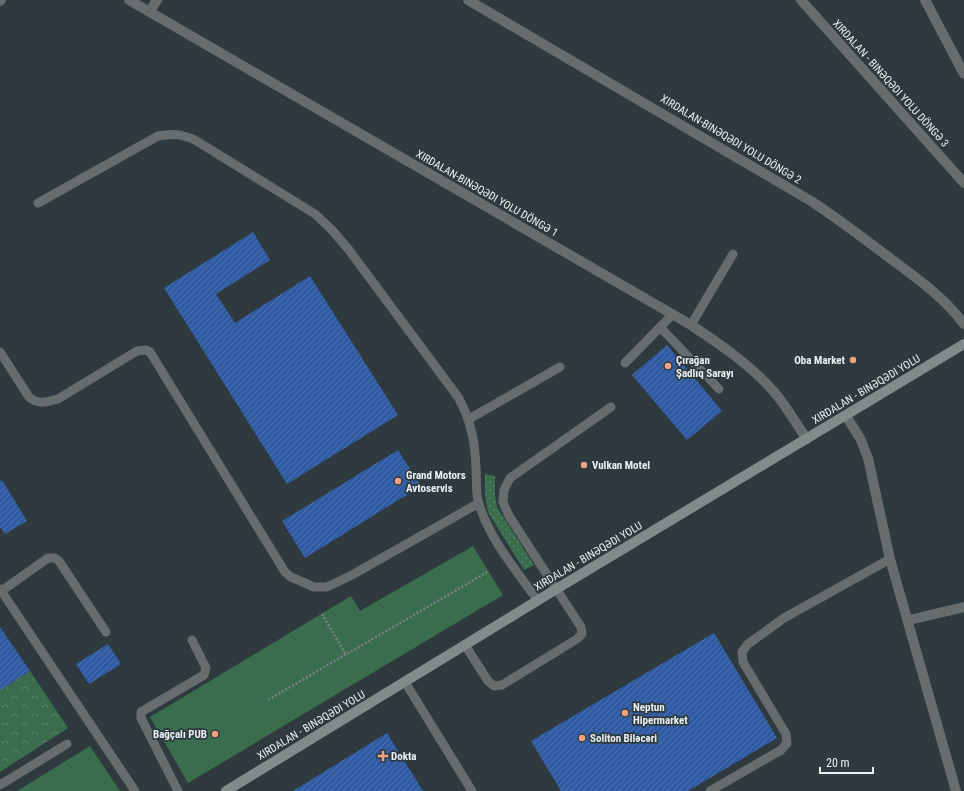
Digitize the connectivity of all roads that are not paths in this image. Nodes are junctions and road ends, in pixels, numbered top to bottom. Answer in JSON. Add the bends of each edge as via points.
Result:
{"nodes":[{"id":1,"x":129,"y":0,"type":"edge"},
{"id":2,"x":157,"y":0,"type":"edge"},
{"id":3,"x":468,"y":0,"type":"edge"},
{"id":4,"x":801,"y":0,"type":"edge"},
{"id":5,"x":925,"y":0,"type":"edge"},
{"id":6,"x":150,"y":11,"type":"junction"},
{"id":7,"x":964,"y":74,"type":"edge"},
{"id":8,"x":964,"y":183,"type":"edge"},
{"id":9,"x":38,"y":203,"type":"dead end"},
{"id":10,"x":733,"y":254,"type":"dead end"},
{"id":11,"x":673,"y":314,"type":"junction"},
{"id":12,"x":964,"y":324,"type":"edge"},
{"id":13,"x":691,"y":325,"type":"junction"},
{"id":14,"x":660,"y":327,"type":"junction"},
{"id":15,"x":964,"y":344,"type":"edge"},
{"id":16,"x":0,"y":352,"type":"edge"},
{"id":17,"x":625,"y":363,"type":"dead end"},
{"id":18,"x":560,"y":367,"type":"dead end"},
{"id":19,"x":719,"y":389,"type":"dead end"},
{"id":20,"x":611,"y":407,"type":"dead end"},
{"id":21,"x":846,"y":416,"type":"junction"},
{"id":22,"x":469,"y":419,"type":"junction"},
{"id":23,"x":807,"y":439,"type":"junction"},
{"id":24,"x":478,"y":503,"type":"junction"},
{"id":25,"x":890,"y":559,"type":"junction"},
{"id":26,"x":558,"y":588,"type":"junction"},
{"id":27,"x":1,"y":590,"type":"edge"},
{"id":28,"x":538,"y":601,"type":"junction"},
{"id":29,"x":964,"y":607,"type":"edge"},
{"id":30,"x":909,"y":620,"type":"junction"},
{"id":31,"x":106,"y":632,"type":"dead end"},
{"id":32,"x":192,"y":640,"type":"dead end"},
{"id":33,"x":465,"y":645,"type":"junction"},
{"id":34,"x":404,"y":682,"type":"junction"},
{"id":35,"x":67,"y":744,"type":"dead end"},
{"id":36,"x":0,"y":785,"type":"edge"},
{"id":37,"x":135,"y":791,"type":"edge"},
{"id":38,"x":178,"y":791,"type":"edge"},
{"id":39,"x":226,"y":791,"type":"edge"},
{"id":40,"x":472,"y":791,"type":"edge"},
{"id":41,"x":710,"y":791,"type":"edge"},
{"id":42,"x":956,"y":791,"type":"edge"}],
"edges":[{"from":1,"to":6,"type":"street"},
{"from":2,"to":6,"type":"street"},
{"from":3,"to":12,"type":"street","via":[[848,225],[943,299]]},
{"from":4,"to":8,"type":"street"},
{"from":5,"to":7,"type":"street"},
{"from":6,"to":11,"type":"street"},
{"from":9,"to":22,"type":"lane","via":[[158,136],[181,134],[195,140],[297,202],[332,230],[458,398]]},
{"from":10,"to":13,"type":"lane"},
{"from":11,"to":13,"type":"street"},
{"from":11,"to":14,"type":"lane"},
{"from":13,"to":23,"type":"street","via":[[721,345],[756,374],[775,393]]},
{"from":14,"to":17,"type":"lane"},
{"from":14,"to":19,"type":"lane"},
{"from":15,"to":21,"type":"main road"},
{"from":16,"to":24,"type":"lane","via":[[29,397],[43,403],[58,400],[137,351],[150,352],[286,572],[291,577],[314,587],[327,587],[352,575]]},
{"from":18,"to":22,"type":"lane"},
{"from":20,"to":26,"type":"lane","via":[[510,478],[504,490],[503,502],[509,516]]},
{"from":21,"to":23,"type":"main road"},
{"from":21,"to":25,"type":"street","via":[[860,438],[868,458]]},
{"from":22,"to":24,"type":"lane","via":[[473,433]]},
{"from":23,"to":26,"type":"main road"},
{"from":24,"to":28,"type":"lane","via":[[498,545]]},
{"from":25,"to":30,"type":"street"},
{"from":25,"to":41,"type":"lane","via":[[784,618],[748,644],[742,652],[743,662],[786,734],[787,743],[781,750]]},
{"from":26,"to":28,"type":"main road"},
{"from":26,"to":33,"type":"lane","via":[[581,627],[582,634],[502,685],[494,686],[488,681]]},
{"from":27,"to":31,"type":"lane","via":[[48,558],[55,558]]},
{"from":27,"to":37,"type":"lane"},
{"from":28,"to":33,"type":"main road"},
{"from":29,"to":30,"type":"street"},
{"from":30,"to":42,"type":"street"},
{"from":32,"to":38,"type":"lane","via":[[206,668],[204,675],[141,712],[141,718]]},
{"from":33,"to":34,"type":"main road"},
{"from":34,"to":39,"type":"main road"},
{"from":34,"to":40,"type":"lane"},
{"from":35,"to":36,"type":"lane"}]}
